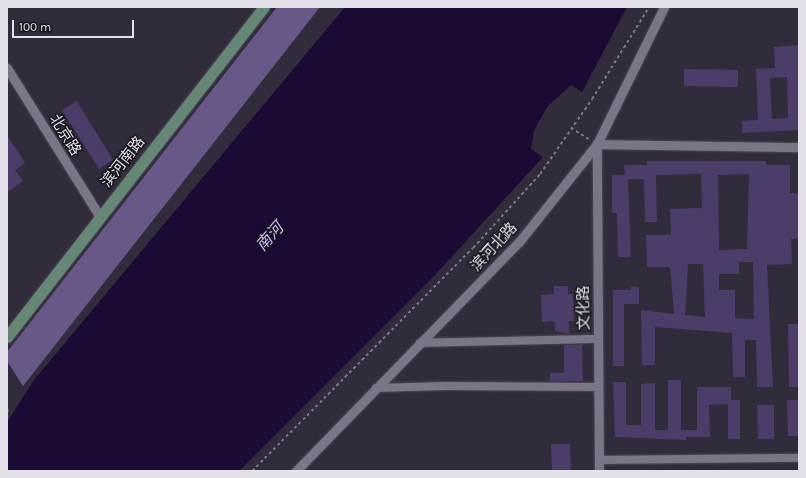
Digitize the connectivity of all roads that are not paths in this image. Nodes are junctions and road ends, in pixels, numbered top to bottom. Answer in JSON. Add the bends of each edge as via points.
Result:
{"nodes":[{"id":1,"x":264,"y":7,"type":"edge"},
{"id":2,"x":664,"y":7,"type":"edge"},
{"id":3,"x":7,"y":68,"type":"edge"},
{"id":4,"x":597,"y":144,"type":"junction"},
{"id":5,"x":799,"y":147,"type":"edge"},
{"id":6,"x":100,"y":217,"type":"junction"},
{"id":7,"x":7,"y":337,"type":"edge"},
{"id":8,"x":599,"y":339,"type":"junction"},
{"id":9,"x":420,"y":343,"type":"junction"},
{"id":10,"x":599,"y":387,"type":"junction"},
{"id":11,"x":376,"y":388,"type":"junction"},
{"id":12,"x":799,"y":458,"type":"edge"},
{"id":13,"x":599,"y":460,"type":"junction"},
{"id":14,"x":296,"y":471,"type":"edge"},
{"id":15,"x":599,"y":471,"type":"edge"}],
"edges":[{"from":1,"to":6,"type":"main road","name":"滨河南路"},
{"from":2,"to":4,"type":"street","name":"滨河北路"},
{"from":3,"to":6,"type":"street","name":"北京路"},
{"from":4,"to":5,"type":"street"},
{"from":4,"to":8,"type":"street","name":"文化路"},
{"from":4,"to":9,"type":"street","name":"滨河北路","via":[[519,242]]},
{"from":6,"to":7,"type":"main road","name":"滨河南路"},
{"from":8,"to":9,"type":"street"},
{"from":8,"to":10,"type":"street","name":"文化路"},
{"from":9,"to":11,"type":"street","name":"滨河北路"},
{"from":10,"to":11,"type":"street"},
{"from":10,"to":13,"type":"street","name":"文化路"},
{"from":11,"to":14,"type":"street","name":"滨河北路"},
{"from":12,"to":13,"type":"street"},
{"from":13,"to":15,"type":"street","name":"文化路"}]}
